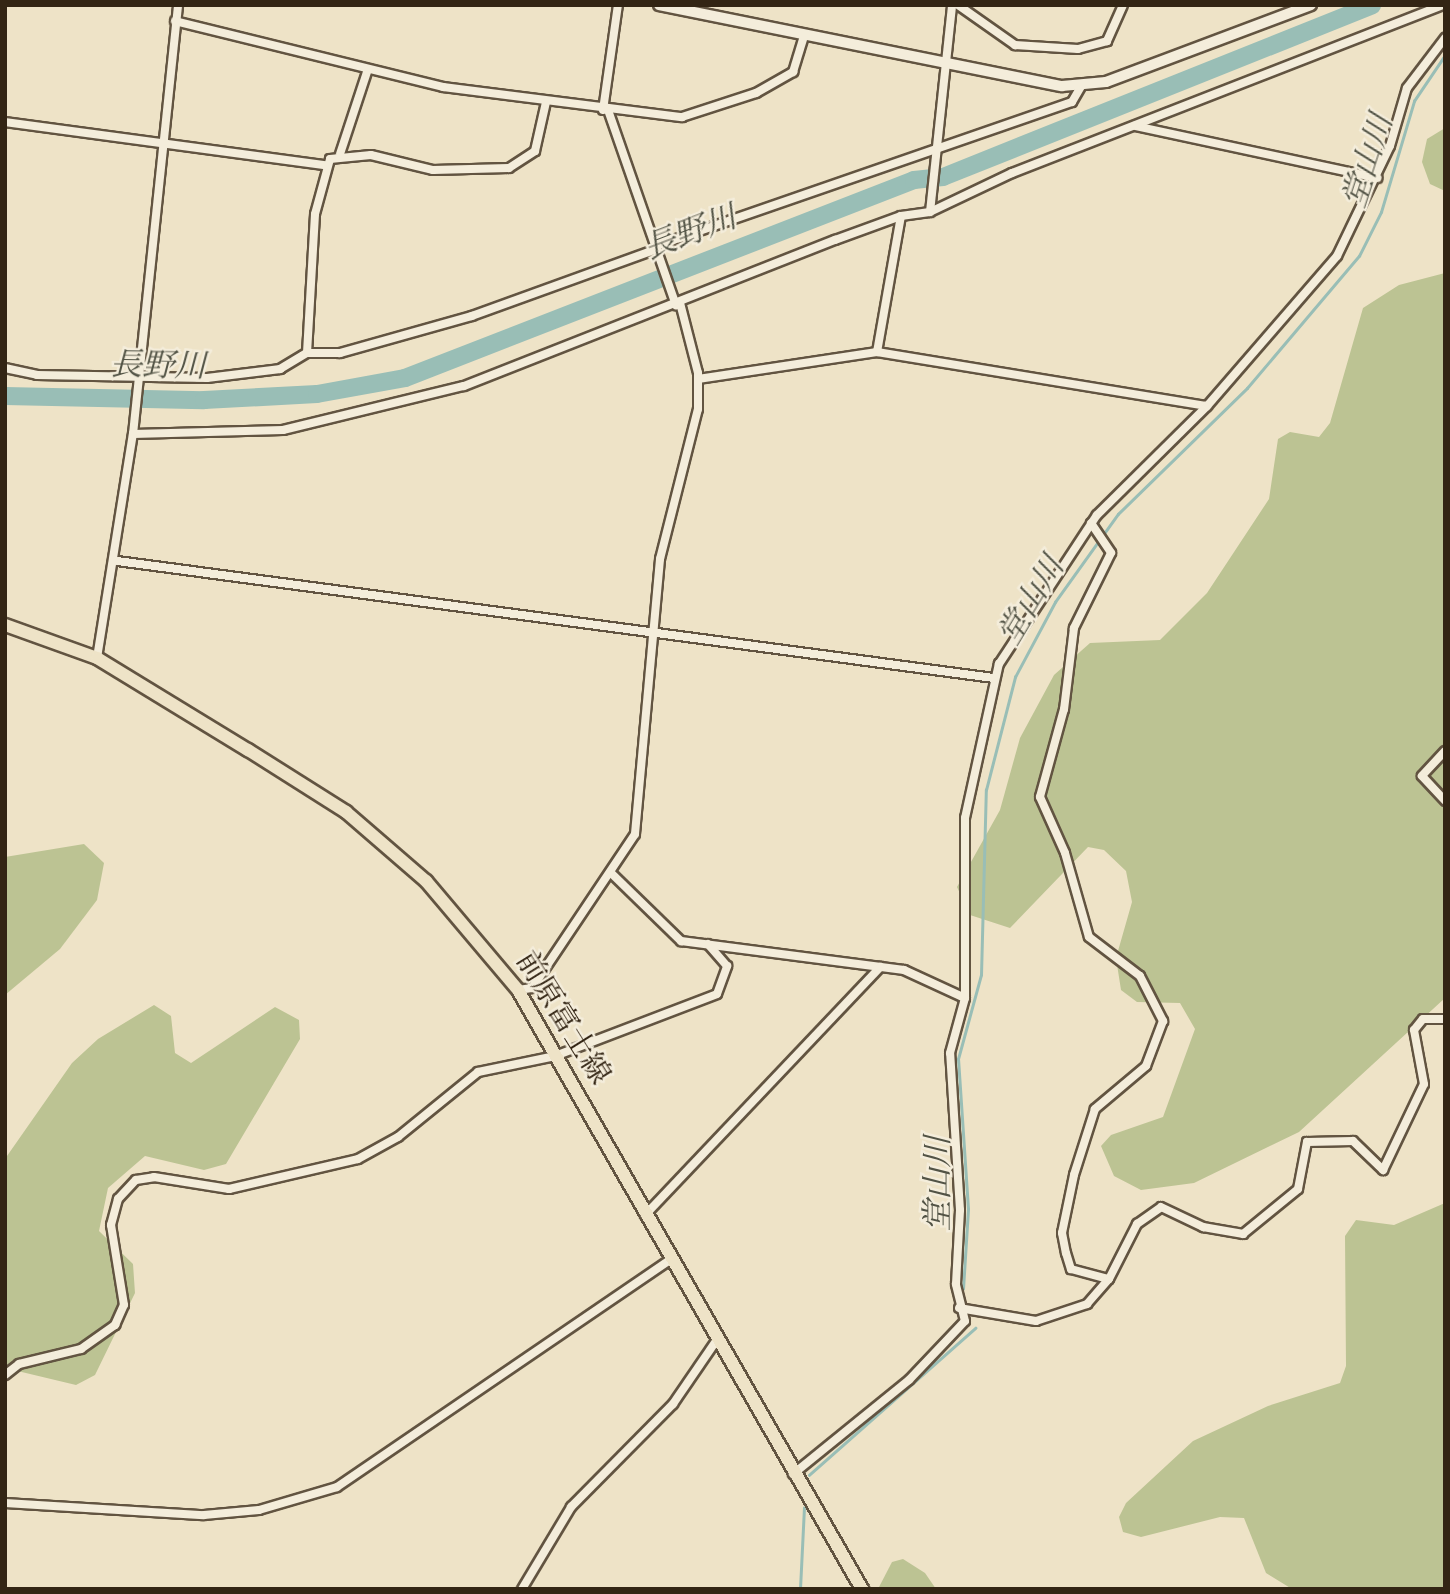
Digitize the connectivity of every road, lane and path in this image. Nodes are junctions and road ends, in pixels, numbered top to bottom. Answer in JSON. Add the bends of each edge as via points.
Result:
{"nodes":[{"id":1,"x":178,"y":5,"type":"edge"},
{"id":2,"x":618,"y":5,"type":"edge"},
{"id":3,"x":659,"y":5,"type":"edge"},
{"id":4,"x":952,"y":5,"type":"edge"},
{"id":5,"x":958,"y":5,"type":"edge"},
{"id":6,"x":1123,"y":5,"type":"edge"},
{"id":7,"x":1311,"y":5,"type":"edge"},
{"id":8,"x":1444,"y":5,"type":"edge"},
{"id":9,"x":175,"y":21,"type":"junction"},
{"id":10,"x":804,"y":37,"type":"junction"},
{"id":11,"x":1445,"y":38,"type":"edge"},
{"id":12,"x":947,"y":66,"type":"junction"},
{"id":13,"x":368,"y":69,"type":"junction"},
{"id":14,"x":1082,"y":85,"type":"junction"},
{"id":15,"x":546,"y":102,"type":"junction"},
{"id":16,"x":605,"y":110,"type":"junction"},
{"id":17,"x":5,"y":122,"type":"edge"},
{"id":18,"x":1135,"y":126,"type":"junction"},
{"id":19,"x":165,"y":142,"type":"junction"},
{"id":20,"x":340,"y":154,"type":"junction"},
{"id":21,"x":937,"y":154,"type":"junction"},
{"id":22,"x":326,"y":164,"type":"junction"},
{"id":23,"x":1377,"y":178,"type":"junction"},
{"id":24,"x":930,"y":212,"type":"junction"},
{"id":25,"x":901,"y":216,"type":"junction"},
{"id":26,"x":657,"y":250,"type":"junction"},
{"id":27,"x":677,"y":303,"type":"junction"},
{"id":28,"x":877,"y":352,"type":"junction"},
{"id":29,"x":307,"y":353,"type":"junction"},
{"id":30,"x":5,"y":368,"type":"edge"},
{"id":31,"x":140,"y":379,"type":"junction"},
{"id":32,"x":698,"y":379,"type":"junction"},
{"id":33,"x":1207,"y":406,"type":"junction"},
{"id":34,"x":134,"y":434,"type":"junction"},
{"id":35,"x":1091,"y":523,"type":"junction"},
{"id":36,"x":117,"y":561,"type":"junction"},
{"id":37,"x":5,"y":625,"type":"edge"},
{"id":38,"x":650,"y":630,"type":"junction"},
{"id":39,"x":97,"y":658,"type":"junction"},
{"id":40,"x":994,"y":678,"type":"junction"},
{"id":41,"x":1445,"y":751,"type":"edge"},
{"id":42,"x":1445,"y":802,"type":"edge"},
{"id":43,"x":611,"y":873,"type":"junction"},
{"id":44,"x":708,"y":944,"type":"junction"},
{"id":45,"x":880,"y":967,"type":"junction"},
{"id":46,"x":518,"y":990,"type":"junction"},
{"id":47,"x":965,"y":998,"type":"junction"},
{"id":48,"x":1445,"y":1019,"type":"edge"},
{"id":49,"x":555,"y":1056,"type":"junction"},
{"id":50,"x":645,"y":1215,"type":"junction"},
{"id":51,"x":671,"y":1259,"type":"junction"},
{"id":52,"x":1109,"y":1279,"type":"junction"},
{"id":53,"x":959,"y":1308,"type":"junction"},
{"id":54,"x":716,"y":1340,"type":"junction"},
{"id":55,"x":5,"y":1375,"type":"edge"},
{"id":56,"x":793,"y":1474,"type":"junction"},
{"id":57,"x":5,"y":1503,"type":"edge"},
{"id":58,"x":522,"y":1589,"type":"edge"},
{"id":59,"x":862,"y":1589,"type":"edge"}],
"edges":[{"from":1,"to":9,"type":"street"},
{"from":2,"to":16,"type":"street"},
{"from":3,"to":10,"type":"main road"},
{"from":4,"to":12,"type":"street"},
{"from":5,"to":6,"type":"street","via":[[1015,45],[1078,49],[1107,41]]},
{"from":7,"to":14,"type":"main road","via":[[1131,74]]},
{"from":8,"to":18,"type":"street"},
{"from":9,"to":13,"type":"street"},
{"from":9,"to":19,"type":"street"},
{"from":10,"to":12,"type":"main road"},
{"from":10,"to":16,"type":"street","via":[[793,72],[756,93],[682,117]]},
{"from":11,"to":23,"type":"street","via":[[1407,88]]},
{"from":12,"to":14,"type":"main road"},
{"from":12,"to":21,"type":"street"},
{"from":13,"to":15,"type":"street"},
{"from":13,"to":20,"type":"street"},
{"from":14,"to":21,"type":"street","via":[[1072,102]]},
{"from":15,"to":16,"type":"street"},
{"from":15,"to":20,"type":"street","via":[[537,146],[509,168],[433,170]]},
{"from":16,"to":26,"type":"street"},
{"from":17,"to":19,"type":"street"},
{"from":18,"to":23,"type":"street"},
{"from":18,"to":24,"type":"street"},
{"from":19,"to":22,"type":"street"},
{"from":19,"to":31,"type":"street"},
{"from":20,"to":22,"type":"street"},
{"from":21,"to":24,"type":"street"},
{"from":21,"to":26,"type":"street"},
{"from":22,"to":29,"type":"street","via":[[315,214]]},
{"from":23,"to":33,"type":"street","via":[[1337,256]]},
{"from":24,"to":25,"type":"street"},
{"from":25,"to":27,"type":"street"},
{"from":25,"to":28,"type":"street"},
{"from":26,"to":27,"type":"street"},
{"from":26,"to":29,"type":"street","via":[[472,316],[340,353]]},
{"from":27,"to":32,"type":"street"},
{"from":27,"to":34,"type":"street","via":[[513,369],[365,414],[282,430]]},
{"from":28,"to":32,"type":"street"},
{"from":28,"to":33,"type":"street"},
{"from":29,"to":31,"type":"street","via":[[280,369]]},
{"from":30,"to":31,"type":"street"},
{"from":31,"to":34,"type":"street"},
{"from":32,"to":38,"type":"street","via":[[698,409],[666,523]]},
{"from":33,"to":35,"type":"street"},
{"from":34,"to":36,"type":"street"},
{"from":35,"to":40,"type":"street","via":[[1029,612]]},
{"from":35,"to":52,"type":"street","via":[[1111,553],[1074,628],[1065,709],[1040,797],[1065,853],[1089,937],[1140,976],[1163,1021],[1146,1066],[1095,1109],[1074,1175],[1062,1233],[1071,1269]]},
{"from":36,"to":38,"type":"street"},
{"from":36,"to":39,"type":"street"},
{"from":37,"to":39,"type":"main road","name":"前原富士線"},
{"from":38,"to":40,"type":"street"},
{"from":38,"to":43,"type":"street","via":[[638,821]]},
{"from":39,"to":46,"type":"main road","name":"前原富士線","via":[[346,812],[426,881]]},
{"from":40,"to":47,"type":"street","via":[[965,818]]},
{"from":41,"to":42,"type":"street","via":[[1422,776]]},
{"from":43,"to":44,"type":"street","via":[[681,941]]},
{"from":43,"to":46,"type":"street","via":[[531,988]]},
{"from":44,"to":45,"type":"street"},
{"from":44,"to":49,"type":"street","via":[[727,966],[717,994]]},
{"from":45,"to":47,"type":"street","via":[[904,970]]},
{"from":45,"to":50,"type":"street"},
{"from":46,"to":49,"type":"main road","name":"前原富士線"},
{"from":47,"to":53,"type":"street","via":[[950,1053]]},
{"from":48,"to":52,"type":"street","via":[[1423,1019],[1414,1030],[1424,1084],[1383,1170],[1353,1141],[1307,1142],[1300,1158],[1303,1179],[1271,1216],[1244,1234],[1228,1235],[1161,1207],[1137,1224]]},
{"from":49,"to":50,"type":"main road","name":"前原富士線"},
{"from":49,"to":55,"type":"street","via":[[478,1072],[398,1137],[358,1159],[229,1189],[153,1177],[136,1180],[118,1199],[111,1226],[124,1305],[120,1318],[91,1345],[19,1364]]},
{"from":50,"to":51,"type":"main road","name":"前原富士線"},
{"from":51,"to":54,"type":"main road","name":"前原富士線"},
{"from":51,"to":57,"type":"street","via":[[337,1487],[259,1510],[204,1515]]},
{"from":52,"to":53,"type":"street","via":[[1087,1304],[1063,1316],[1037,1321]]},
{"from":53,"to":56,"type":"street","via":[[965,1321],[909,1380]]},
{"from":54,"to":56,"type":"main road","name":"前原富士線"},
{"from":54,"to":58,"type":"street","via":[[673,1404],[571,1507]]},
{"from":56,"to":59,"type":"main road","name":"前原富士線"}]}
